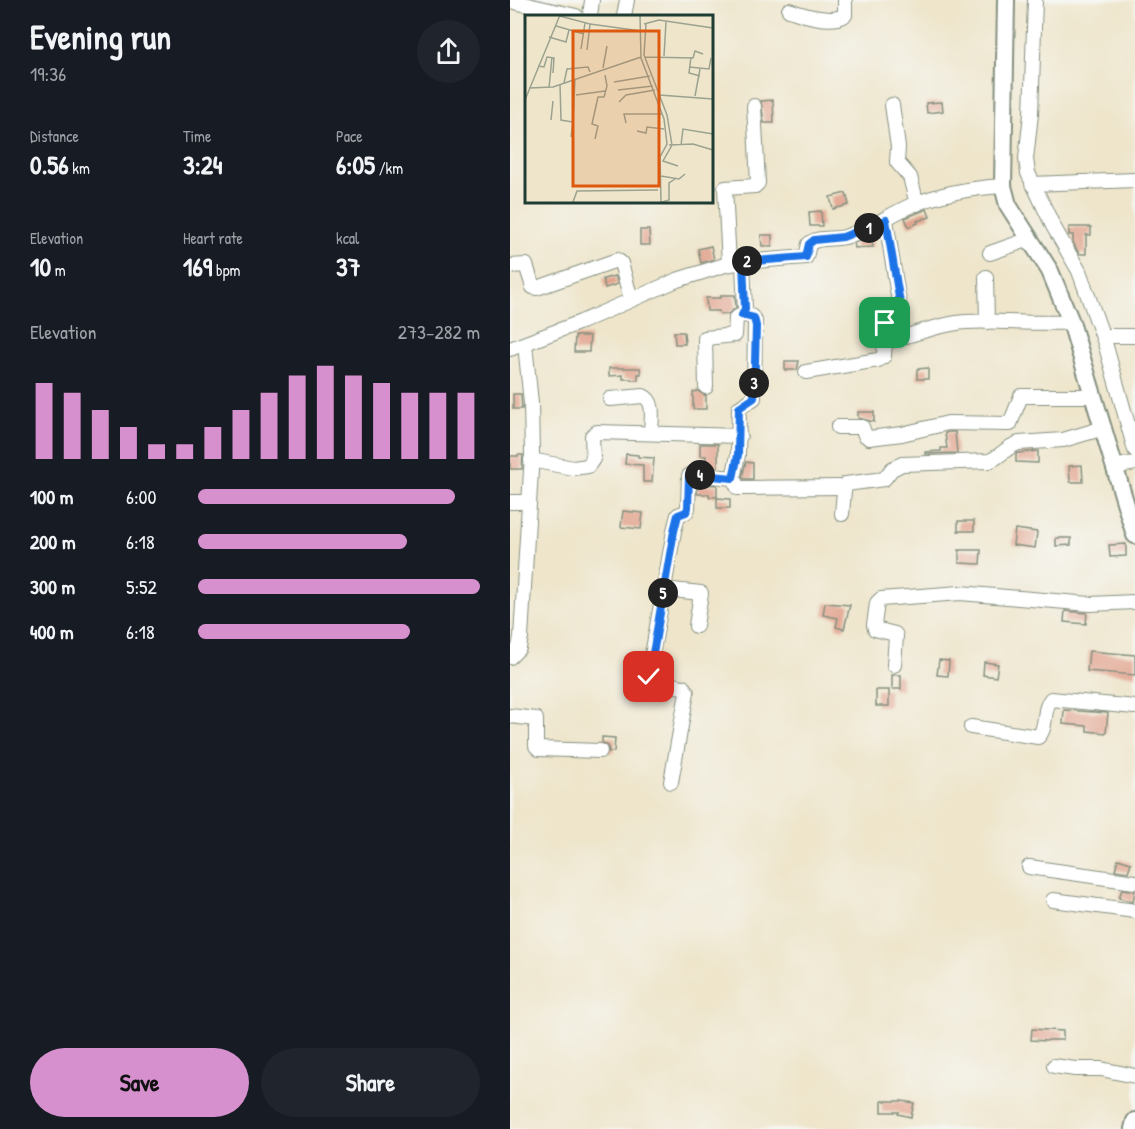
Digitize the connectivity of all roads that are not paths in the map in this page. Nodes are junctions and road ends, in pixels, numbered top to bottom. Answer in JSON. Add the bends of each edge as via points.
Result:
{"nodes":[{"id":1,"x":592,"y":0,"type":"edge"},
{"id":2,"x":627,"y":0,"type":"edge"},
{"id":3,"x":845,"y":0,"type":"edge"},
{"id":4,"x":1006,"y":0,"type":"edge"},
{"id":5,"x":1035,"y":0,"type":"edge"},
{"id":6,"x":510,"y":1,"type":"edge"},
{"id":7,"x":789,"y":10,"type":"dead end"},
{"id":8,"x":572,"y":15,"type":"edge"},
{"id":9,"x":590,"y":15,"type":"edge"},
{"id":10,"x":624,"y":15,"type":"edge"},
{"id":11,"x":892,"y":105,"type":"dead end"},
{"id":12,"x":754,"y":106,"type":"dead end"},
{"id":13,"x":1135,"y":180,"type":"edge"},
{"id":14,"x":1032,"y":184,"type":"junction"},
{"id":15,"x":1003,"y":186,"type":"junction"},
{"id":16,"x":718,"y":188,"type":"edge"},
{"id":17,"x":917,"y":204,"type":"junction"},
{"id":18,"x":886,"y":220,"type":"junction"},
{"id":19,"x":1030,"y":239,"type":"junction"},
{"id":20,"x":990,"y":253,"type":"dead end"},
{"id":21,"x":743,"y":262,"type":"junction"},
{"id":22,"x":729,"y":264,"type":"junction"},
{"id":23,"x":510,"y":266,"type":"edge"},
{"id":24,"x":986,"y":278,"type":"dead end"},
{"id":25,"x":631,"y":299,"type":"junction"},
{"id":26,"x":742,"y":315,"type":"junction"},
{"id":27,"x":987,"y":322,"type":"junction"},
{"id":28,"x":1071,"y":322,"type":"junction"},
{"id":29,"x":1103,"y":336,"type":"junction"},
{"id":30,"x":1135,"y":336,"type":"edge"},
{"id":31,"x":885,"y":342,"type":"junction"},
{"id":32,"x":525,"y":344,"type":"junction"},
{"id":33,"x":510,"y":349,"type":"edge"},
{"id":34,"x":806,"y":372,"type":"dead end"},
{"id":35,"x":706,"y":387,"type":"dead end"},
{"id":36,"x":1094,"y":396,"type":"junction"},
{"id":37,"x":610,"y":399,"type":"dead end"},
{"id":38,"x":838,"y":427,"type":"dead end"},
{"id":39,"x":1104,"y":429,"type":"junction"},
{"id":40,"x":651,"y":433,"type":"junction"},
{"id":41,"x":740,"y":436,"type":"junction"},
{"id":42,"x":531,"y":460,"type":"junction"},
{"id":43,"x":1128,"y":462,"type":"edge"},
{"id":44,"x":733,"y":478,"type":"junction"},
{"id":45,"x":844,"y":487,"type":"junction"},
{"id":46,"x":510,"y":502,"type":"edge"},
{"id":47,"x":528,"y":502,"type":"junction"},
{"id":48,"x":842,"y":514,"type":"dead end"},
{"id":49,"x":1135,"y":534,"type":"edge"},
{"id":50,"x":663,"y":589,"type":"junction"},
{"id":51,"x":1135,"y":602,"type":"edge"},
{"id":52,"x":696,"y":626,"type":"dead end"},
{"id":53,"x":510,"y":657,"type":"edge"},
{"id":54,"x":894,"y":665,"type":"dead end"},
{"id":55,"x":1135,"y":707,"type":"edge"},
{"id":56,"x":510,"y":716,"type":"edge"},
{"id":57,"x":971,"y":727,"type":"dead end"},
{"id":58,"x":600,"y":752,"type":"dead end"},
{"id":59,"x":671,"y":782,"type":"dead end"},
{"id":60,"x":1029,"y":867,"type":"dead end"},
{"id":61,"x":1135,"y":882,"type":"edge"},
{"id":62,"x":1053,"y":900,"type":"dead end"},
{"id":63,"x":1135,"y":911,"type":"edge"},
{"id":64,"x":1054,"y":1066,"type":"dead end"},
{"id":65,"x":1135,"y":1076,"type":"edge"},
{"id":66,"x":1135,"y":1121,"type":"edge"},
{"id":67,"x":1133,"y":1129,"type":"edge"}],
"edges":[{"from":1,"to":9,"type":"street"},
{"from":2,"to":10,"type":"street"},
{"from":3,"to":7,"type":"street","via":[[844,15],[840,18],[813,18]]},
{"from":4,"to":15,"type":"main road"},
{"from":5,"to":14,"type":"street","via":[[1026,159]]},
{"from":6,"to":8,"type":"street"},
{"from":11,"to":17,"type":"street","via":[[897,162],[910,177]]},
{"from":12,"to":16,"type":"street","via":[[758,185]]},
{"from":13,"to":14,"type":"street"},
{"from":14,"to":29,"type":"street","via":[[1079,271]]},
{"from":15,"to":17,"type":"street","via":[[969,188]]},
{"from":15,"to":19,"type":"main road","via":[[1008,206]]},
{"from":16,"to":22,"type":"street"},
{"from":17,"to":18,"type":"street"},
{"from":18,"to":21,"type":"street","via":[[843,237],[814,240],[806,257]]},
{"from":18,"to":31,"type":"street","via":[[902,315],[898,321],[885,323]]},
{"from":19,"to":20,"type":"street"},
{"from":19,"to":28,"type":"main road","via":[[1056,282]]},
{"from":21,"to":22,"type":"street"},
{"from":21,"to":26,"type":"street"},
{"from":22,"to":25,"type":"street"},
{"from":23,"to":25,"type":"street","via":[[526,265],[531,284],[537,288],[617,260]]},
{"from":24,"to":27,"type":"street"},
{"from":25,"to":32,"type":"street"},
{"from":26,"to":35,"type":"street","via":[[736,318],[735,335],[705,338]]},
{"from":26,"to":41,"type":"street","via":[[754,318],[756,326],[754,398],[740,406]]},
{"from":27,"to":28,"type":"street"},
{"from":27,"to":31,"type":"street","via":[[948,324]]},
{"from":28,"to":36,"type":"main road"},
{"from":29,"to":30,"type":"street"},
{"from":29,"to":43,"type":"street"},
{"from":31,"to":34,"type":"street","via":[[884,356],[878,360]]},
{"from":32,"to":33,"type":"street"},
{"from":32,"to":42,"type":"street"},
{"from":36,"to":38,"type":"street","via":[[1021,396],[1010,424],[948,423],[869,438],[862,427]]},
{"from":36,"to":39,"type":"main road"},
{"from":37,"to":40,"type":"street","via":[[648,398]]},
{"from":39,"to":43,"type":"main road"},
{"from":39,"to":45,"type":"street","via":[[1063,440],[1014,444],[989,461],[902,464],[884,478]]},
{"from":40,"to":41,"type":"street"},
{"from":40,"to":42,"type":"street","via":[[594,433],[592,462],[584,468]]},
{"from":41,"to":44,"type":"street"},
{"from":42,"to":47,"type":"street"},
{"from":43,"to":49,"type":"main road"},
{"from":44,"to":45,"type":"street","via":[[738,488]]},
{"from":44,"to":50,"type":"street","via":[[689,476],[688,508],[678,515]]},
{"from":45,"to":48,"type":"street"},
{"from":46,"to":47,"type":"street"},
{"from":47,"to":53,"type":"street","via":[[521,637]]},
{"from":50,"to":52,"type":"street","via":[[701,593]]},
{"from":50,"to":59,"type":"street","via":[[649,677],[655,682],[683,687],[687,693]]},
{"from":51,"to":54,"type":"street","via":[[1090,604],[960,593],[881,599],[874,626],[895,633]]},
{"from":55,"to":57,"type":"street","via":[[1051,699],[1038,737]]},
{"from":56,"to":58,"type":"street","via":[[536,719],[539,748]]},
{"from":60,"to":61,"type":"street"},
{"from":62,"to":63,"type":"street"},
{"from":64,"to":65,"type":"street"},
{"from":66,"to":67,"type":"main road"}]}
